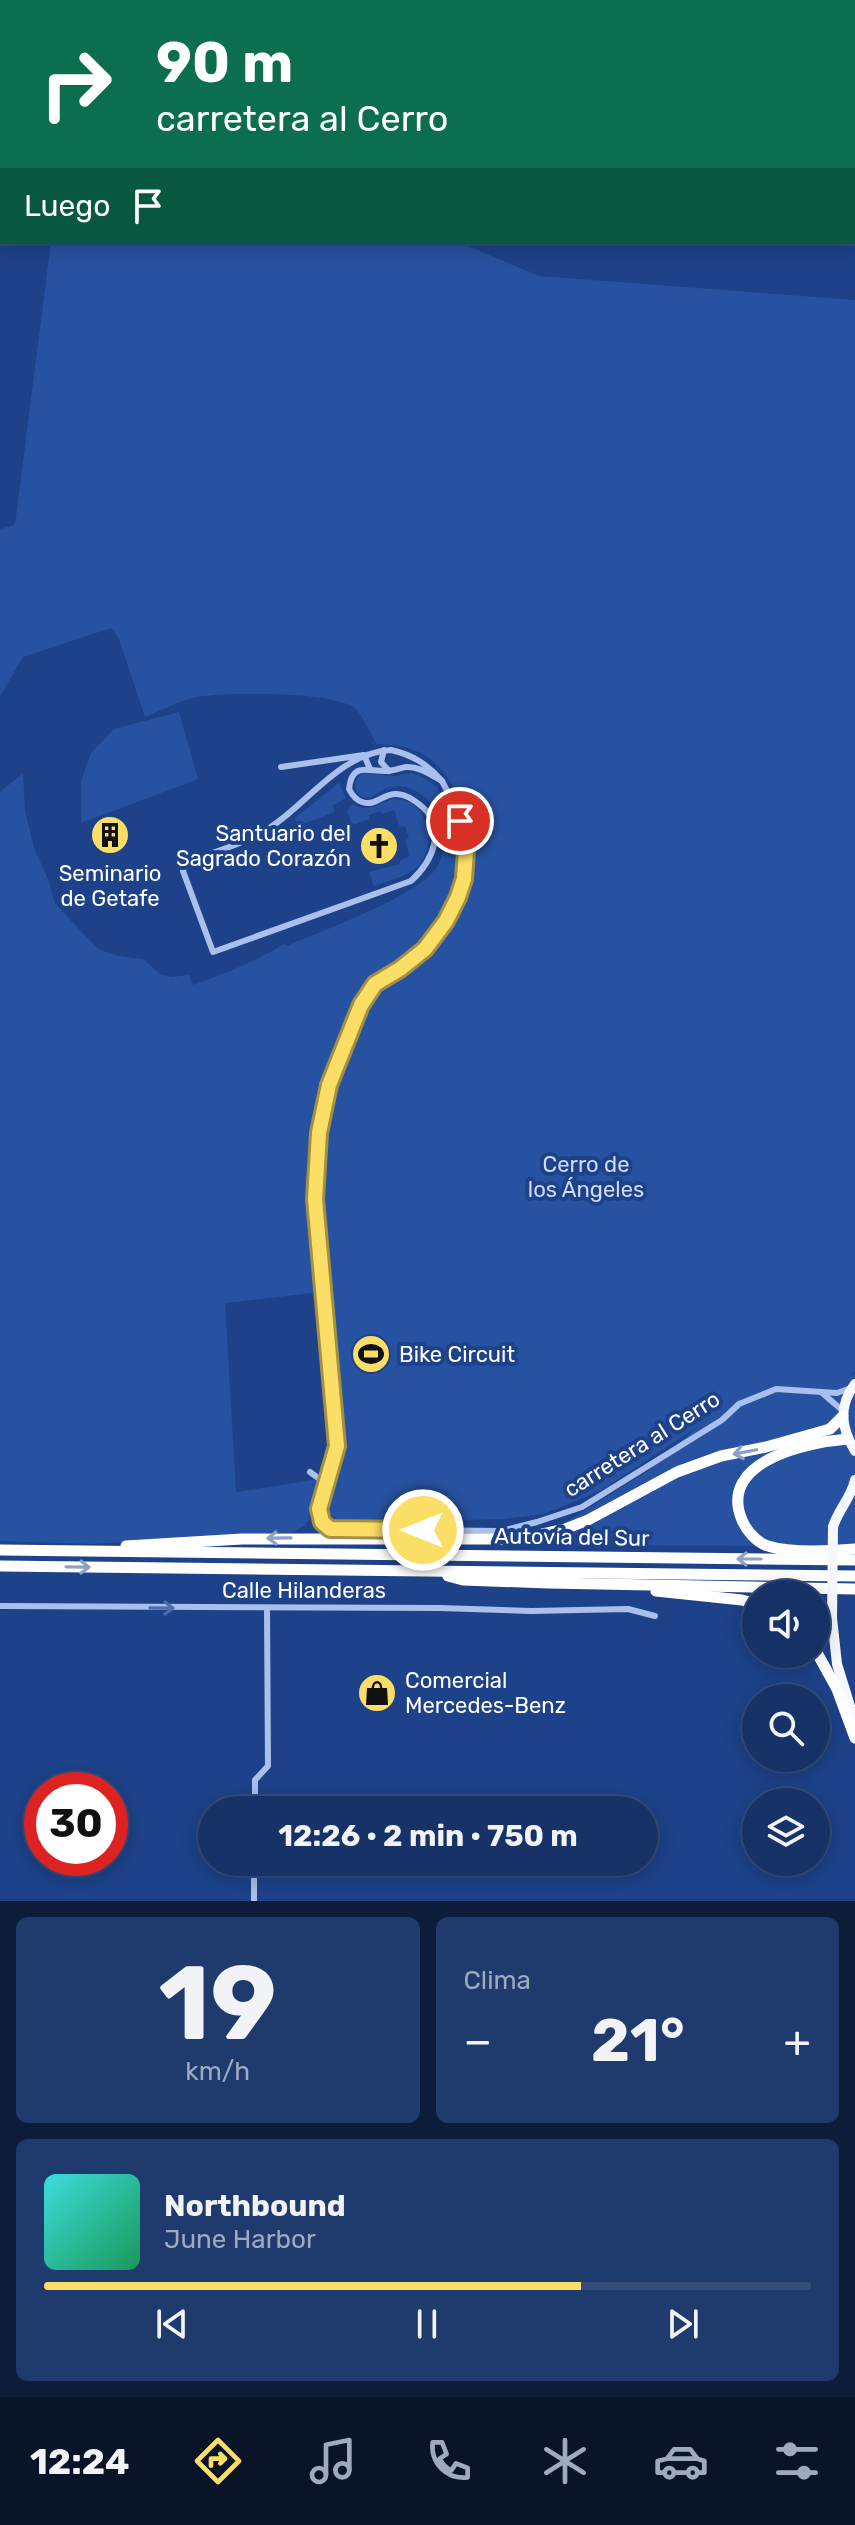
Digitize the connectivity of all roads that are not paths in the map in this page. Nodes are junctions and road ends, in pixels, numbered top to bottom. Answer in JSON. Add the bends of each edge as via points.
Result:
{"nodes":[{"id":1,"x":384,"y":750,"type":"junction"},
{"id":2,"x":364,"y":755,"type":"junction"},
{"id":3,"x":281,"y":767,"type":"dead end"},
{"id":4,"x":370,"y":769,"type":"junction"},
{"id":5,"x":389,"y":771,"type":"junction"},
{"id":6,"x":442,"y":781,"type":"junction"},
{"id":7,"x":853,"y":1386,"type":"edge"},
{"id":8,"x":821,"y":1392,"type":"junction"},
{"id":9,"x":842,"y":1413,"type":"junction"},
{"id":10,"x":848,"y":1439,"type":"junction"},
{"id":11,"x":855,"y":1451,"type":"edge"},
{"id":12,"x":310,"y":1472,"type":"dead end"},
{"id":13,"x":855,"y":1480,"type":"edge"},
{"id":14,"x":325,"y":1483,"type":"junction"},
{"id":15,"x":855,"y":1549,"type":"edge"},
{"id":16,"x":0,"y":1550,"type":"edge"},
{"id":17,"x":82,"y":1552,"type":"junction"},
{"id":18,"x":855,"y":1560,"type":"edge"},
{"id":19,"x":0,"y":1566,"type":"edge"},
{"id":20,"x":428,"y":1571,"type":"junction"},
{"id":21,"x":855,"y":1576,"type":"edge"},
{"id":22,"x":596,"y":1583,"type":"junction"},
{"id":23,"x":855,"y":1589,"type":"edge"},
{"id":24,"x":742,"y":1600,"type":"edge"},
{"id":25,"x":0,"y":1606,"type":"edge"},
{"id":26,"x":267,"y":1609,"type":"junction"},
{"id":27,"x":655,"y":1616,"type":"dead end"},
{"id":28,"x":825,"y":1668,"type":"edge"},
{"id":29,"x":855,"y":1722,"type":"edge"},
{"id":30,"x":855,"y":1738,"type":"edge"},
{"id":31,"x":255,"y":1796,"type":"edge"},
{"id":32,"x":254,"y":1876,"type":"edge"},
{"id":33,"x":254,"y":1901,"type":"edge"}],
"edges":[{"from":1,"to":2,"type":"street"},
{"from":1,"to":5,"type":"street","via":[[381,762]]},
{"from":1,"to":6,"type":"street","via":[[428,765]]},
{"from":2,"to":3,"type":"street"},
{"from":2,"to":4,"type":"street"},
{"from":2,"to":4,"type":"street","via":[[261,833],[185,863],[183,871],[213,952],[411,881],[424,869],[433,853],[435,829],[429,812],[407,795],[393,793],[376,802],[360,802],[349,789],[350,779],[355,772]]},
{"from":4,"to":5,"type":"street"},
{"from":5,"to":6,"type":"street","via":[[409,767]]},
{"from":6,"to":14,"type":"street","name":"carretera al Cerro","via":[[460,821],[466,851],[458,897],[425,949],[375,984],[361,1005],[329,1085],[319,1133],[315,1199],[337,1446]]},
{"from":7,"to":8,"type":"street"},
{"from":7,"to":9,"type":"highway"},
{"from":8,"to":9,"type":"street"},
{"from":8,"to":14,"type":"street","name":"carretera al Cerro","via":[[776,1389],[739,1404],[722,1420],[582,1507],[501,1531],[330,1529],[319,1509]]},
{"from":9,"to":10,"type":"highway"},
{"from":9,"to":17,"type":"highway","one_way":true,"via":[[830,1429],[721,1456],[677,1472],[588,1520],[519,1539],[242,1539]]},
{"from":10,"to":11,"type":"highway"},
{"from":10,"to":15,"type":"highway","via":[[822,1441],[769,1458],[744,1480],[738,1505],[747,1529],[766,1546]]},
{"from":12,"to":14,"type":"street"},
{"from":13,"to":29,"type":"highway","bridge":true,"via":[[833,1527],[832,1618],[842,1688]]},
{"from":16,"to":17,"type":"highway","name":"Autovía del Sur"},
{"from":18,"to":17,"type":"highway","name":"Autovía del Sur","one_way":true},
{"from":19,"to":20,"type":"highway","name":"Autovía del Sur","one_way":true},
{"from":20,"to":21,"type":"highway","name":"Autovía del Sur"},
{"from":20,"to":22,"type":"highway","via":[[463,1580]]},
{"from":22,"to":23,"type":"highway"},
{"from":22,"to":24,"type":"highway"},
{"from":25,"to":26,"type":"street","name":"Calle Hilanderas","one_way":true},
{"from":26,"to":27,"type":"street","name":"Calle Hilanderas","via":[[610,1608]]},
{"from":26,"to":31,"type":"street","via":[[268,1766],[255,1780]]},
{"from":28,"to":30,"type":"highway"},
{"from":32,"to":33,"type":"street"}]}
